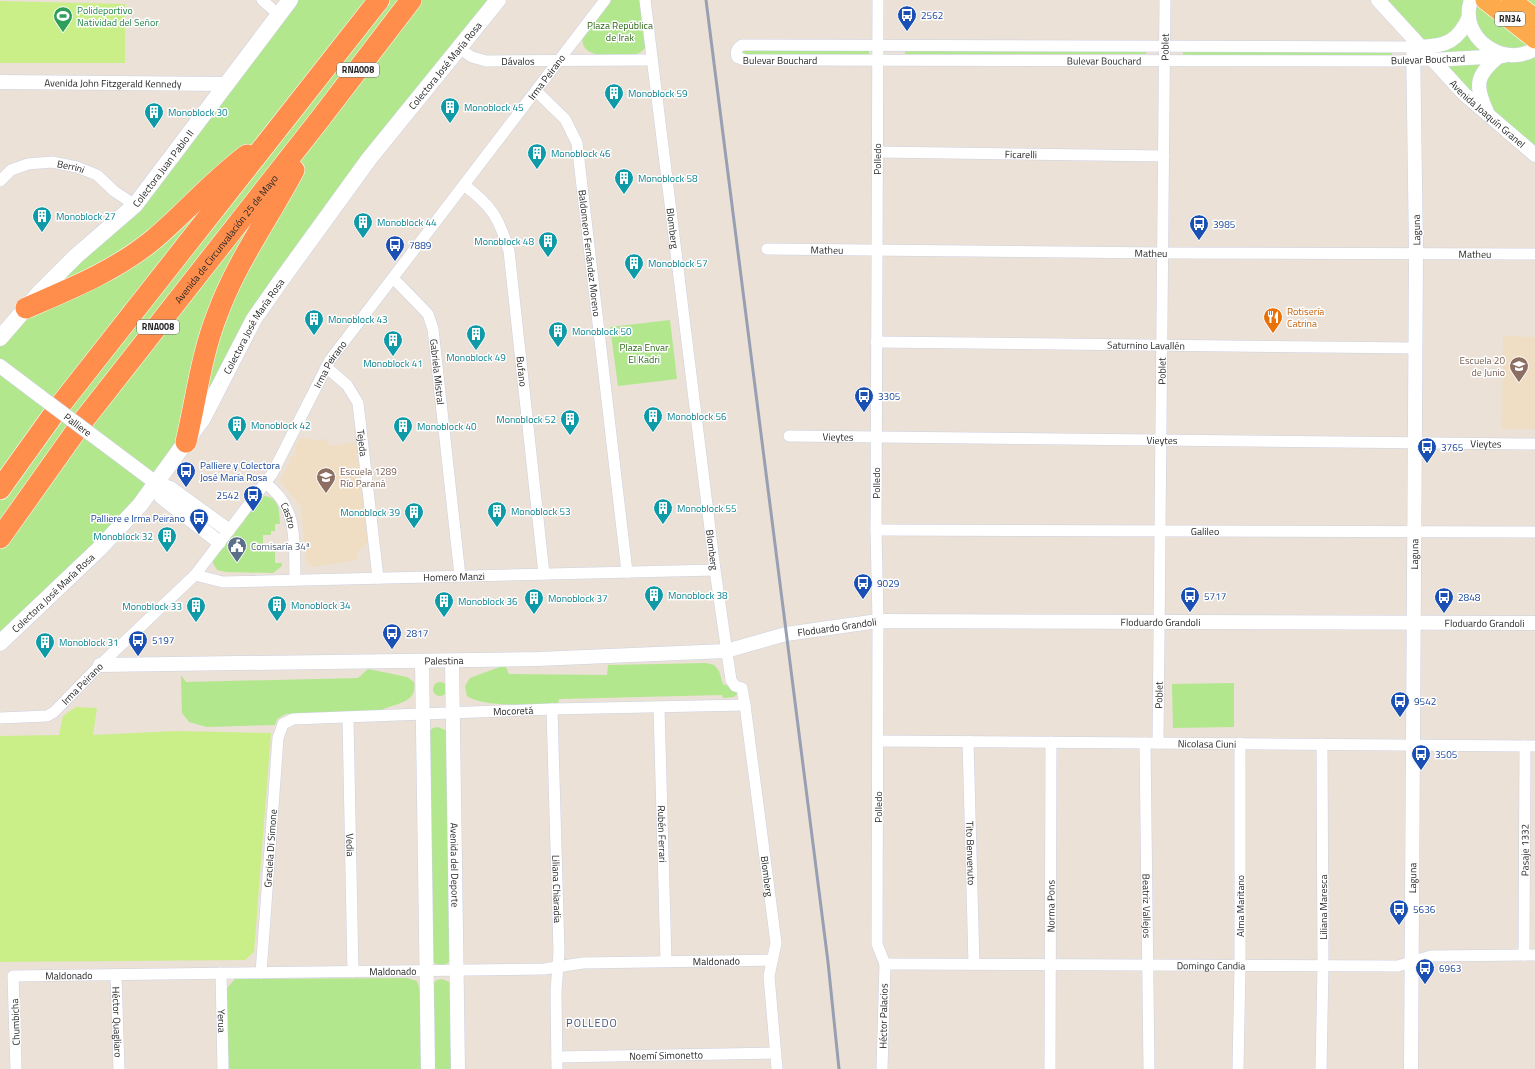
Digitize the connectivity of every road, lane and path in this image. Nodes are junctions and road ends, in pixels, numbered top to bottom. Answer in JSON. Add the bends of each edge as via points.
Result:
{"nodes":[{"id":1,"x":262,"y":0,"type":"edge"},
{"id":2,"x":290,"y":0,"type":"edge"},
{"id":3,"x":379,"y":0,"type":"edge"},
{"id":4,"x":411,"y":0,"type":"edge"},
{"id":5,"x":425,"y":0,"type":"edge"},
{"id":6,"x":489,"y":0,"type":"edge"},
{"id":7,"x":498,"y":0,"type":"edge"},
{"id":8,"x":605,"y":0,"type":"edge"},
{"id":9,"x":645,"y":0,"type":"edge"},
{"id":10,"x":878,"y":0,"type":"edge"},
{"id":11,"x":1165,"y":0,"type":"edge"},
{"id":12,"x":1378,"y":0,"type":"edge"},
{"id":13,"x":1472,"y":0,"type":"edge"},
{"id":14,"x":1485,"y":0,"type":"edge"},
{"id":15,"x":1511,"y":0,"type":"edge"},
{"id":16,"x":279,"y":15,"type":"junction"},
{"id":17,"x":1470,"y":16,"type":"junction"},
{"id":18,"x":1535,"y":18,"type":"edge"},
{"id":19,"x":395,"y":22,"type":"junction"},
{"id":20,"x":1535,"y":39,"type":"edge"},
{"id":21,"x":464,"y":44,"type":"junction"},
{"id":22,"x":877,"y":46,"type":"junction"},
{"id":23,"x":1164,"y":46,"type":"junction"},
{"id":24,"x":1415,"y":48,"type":"junction"},
{"id":25,"x":1535,"y":49,"type":"edge"},
{"id":26,"x":1503,"y":56,"type":"junction"},
{"id":27,"x":1164,"y":59,"type":"junction"},
{"id":28,"x":652,"y":60,"type":"junction"},
{"id":29,"x":877,"y":60,"type":"junction"},
{"id":30,"x":1432,"y":60,"type":"junction"},
{"id":31,"x":558,"y":61,"type":"junction"},
{"id":32,"x":0,"y":82,"type":"edge"},
{"id":33,"x":227,"y":84,"type":"junction"},
{"id":34,"x":536,"y":91,"type":"junction"},
{"id":35,"x":1489,"y":116,"type":"junction"},
{"id":36,"x":320,"y":119,"type":"junction"},
{"id":37,"x":268,"y":139,"type":"junction"},
{"id":38,"x":877,"y":152,"type":"junction"},
{"id":39,"x":1535,"y":155,"type":"edge"},
{"id":40,"x":1164,"y":156,"type":"junction"},
{"id":41,"x":0,"y":181,"type":"edge"},
{"id":42,"x":464,"y":185,"type":"junction"},
{"id":43,"x":135,"y":205,"type":"junction"},
{"id":44,"x":767,"y":249,"type":"dead end"},
{"id":45,"x":877,"y":250,"type":"junction"},
{"id":46,"x":1163,"y":253,"type":"junction"},
{"id":47,"x":1416,"y":253,"type":"junction"},
{"id":48,"x":1535,"y":254,"type":"edge"},
{"id":49,"x":393,"y":278,"type":"junction"},
{"id":50,"x":26,"y":308,"type":"junction"},
{"id":51,"x":0,"y":338,"type":"edge"},
{"id":52,"x":876,"y":342,"type":"junction"},
{"id":53,"x":1162,"y":345,"type":"junction"},
{"id":54,"x":1416,"y":348,"type":"junction"},
{"id":55,"x":0,"y":366,"type":"edge"},
{"id":56,"x":326,"y":367,"type":"junction"},
{"id":57,"x":789,"y":436,"type":"dead end"},
{"id":58,"x":876,"y":437,"type":"junction"},
{"id":59,"x":1161,"y":440,"type":"junction"},
{"id":60,"x":186,"y":442,"type":"junction"},
{"id":61,"x":1415,"y":442,"type":"junction"},
{"id":62,"x":1535,"y":444,"type":"edge"},
{"id":63,"x":156,"y":483,"type":"junction"},
{"id":64,"x":266,"y":483,"type":"junction"},
{"id":65,"x":0,"y":489,"type":"edge"},
{"id":66,"x":228,"y":530,"type":"junction"},
{"id":67,"x":876,"y":530,"type":"junction"},
{"id":68,"x":1160,"y":531,"type":"junction"},
{"id":69,"x":1414,"y":532,"type":"junction"},
{"id":70,"x":1535,"y":532,"type":"edge"},
{"id":71,"x":0,"y":538,"type":"edge"},
{"id":72,"x":219,"y":542,"type":"junction"},
{"id":73,"x":715,"y":570,"type":"junction"},
{"id":74,"x":627,"y":572,"type":"junction"},
{"id":75,"x":544,"y":574,"type":"junction"},
{"id":76,"x":195,"y":575,"type":"junction"},
{"id":77,"x":460,"y":576,"type":"junction"},
{"id":78,"x":378,"y":578,"type":"junction"},
{"id":79,"x":295,"y":580,"type":"junction"},
{"id":80,"x":878,"y":621,"type":"junction"},
{"id":81,"x":1160,"y":622,"type":"junction"},
{"id":82,"x":1414,"y":622,"type":"junction"},
{"id":83,"x":1535,"y":624,"type":"edge"},
{"id":84,"x":786,"y":634,"type":"joint"},
{"id":85,"x":0,"y":643,"type":"edge"},
{"id":86,"x":726,"y":651,"type":"junction"},
{"id":87,"x":422,"y":661,"type":"junction"},
{"id":88,"x":452,"y":661,"type":"junction"},
{"id":89,"x":100,"y":665,"type":"junction"},
{"id":90,"x":745,"y":705,"type":"junction"},
{"id":91,"x":659,"y":707,"type":"junction"},
{"id":92,"x":552,"y":710,"type":"junction"},
{"id":93,"x":453,"y":714,"type":"junction"},
{"id":94,"x":423,"y":715,"type":"junction"},
{"id":95,"x":0,"y":718,"type":"edge"},
{"id":96,"x":348,"y":718,"type":"junction"},
{"id":97,"x":283,"y":724,"type":"joint"},
{"id":98,"x":878,"y":741,"type":"junction"},
{"id":99,"x":968,"y":742,"type":"junction"},
{"id":100,"x":1051,"y":742,"type":"junction"},
{"id":101,"x":1145,"y":743,"type":"junction"},
{"id":102,"x":1158,"y":743,"type":"junction"},
{"id":103,"x":1240,"y":744,"type":"junction"},
{"id":104,"x":1322,"y":744,"type":"junction"},
{"id":105,"x":1413,"y":745,"type":"junction"},
{"id":106,"x":1530,"y":746,"type":"edge"},
{"id":107,"x":1530,"y":955,"type":"edge"},
{"id":108,"x":772,"y":960,"type":"junction"},
{"id":109,"x":666,"y":961,"type":"junction"},
{"id":110,"x":1412,"y":962,"type":"junction"},
{"id":111,"x":884,"y":964,"type":"junction"},
{"id":112,"x":974,"y":964,"type":"junction"},
{"id":113,"x":1050,"y":965,"type":"junction"},
{"id":114,"x":1147,"y":965,"type":"junction"},
{"id":115,"x":1240,"y":966,"type":"junction"},
{"id":116,"x":1323,"y":966,"type":"junction"},
{"id":117,"x":558,"y":967,"type":"junction"},
{"id":118,"x":456,"y":970,"type":"junction"},
{"id":119,"x":427,"y":971,"type":"junction"},
{"id":120,"x":354,"y":972,"type":"junction"},
{"id":121,"x":221,"y":973,"type":"junction"},
{"id":122,"x":261,"y":973,"type":"junction"},
{"id":123,"x":116,"y":975,"type":"junction"},
{"id":124,"x":13,"y":976,"type":"joint"},
{"id":125,"x":776,"y":1053,"type":"junction"},
{"id":126,"x":557,"y":1057,"type":"junction"},
{"id":127,"x":16,"y":1069,"type":"edge"},
{"id":128,"x":119,"y":1069,"type":"edge"},
{"id":129,"x":223,"y":1069,"type":"edge"},
{"id":130,"x":428,"y":1069,"type":"edge"},
{"id":131,"x":458,"y":1069,"type":"edge"},
{"id":132,"x":557,"y":1069,"type":"edge"},
{"id":133,"x":777,"y":1069,"type":"edge"},
{"id":134,"x":882,"y":1069,"type":"edge"},
{"id":135,"x":1050,"y":1069,"type":"edge"},
{"id":136,"x":1149,"y":1069,"type":"edge"},
{"id":137,"x":1238,"y":1069,"type":"edge"},
{"id":138,"x":1321,"y":1069,"type":"edge"},
{"id":139,"x":1412,"y":1069,"type":"edge"}],
"edges":[{"from":1,"to":16,"type":"street"},
{"from":2,"to":16,"type":"main road","name":"Colectora Juan Pablo II"},
{"from":3,"to":37,"type":"highway","number":"RNA008"},
{"from":4,"to":19,"type":"highway","name":"Avenida de Circunvalación 25 de Mayo","number":"RNA008"},
{"from":5,"to":19,"type":"highway"},
{"from":6,"to":21,"type":"main road"},
{"from":7,"to":21,"type":"main road","name":"Colectora José María Rosa"},
{"from":8,"to":31,"type":"street","name":"Irma Peirano"},
{"from":9,"to":28,"type":"street","name":"Blomberg"},
{"from":10,"to":22,"type":"street","name":"Polledo"},
{"from":11,"to":23,"type":"street","name":"Poblet"},
{"from":12,"to":24,"type":"street","name":"Avenida Joaquín Granel"},
{"from":13,"to":17,"type":"street"},
{"from":14,"to":20,"type":"highway","number":"RN34"},
{"from":15,"to":18,"type":"highway","number":"RN34"},
{"from":16,"to":33,"type":"main road","name":"Colectora Juan Pablo II"},
{"from":17,"to":24,"type":"street","name":"Bulevar Bouchard","via":[[1463,29],[1446,44]]},
{"from":17,"to":26,"type":"street","via":[[1472,28],[1478,38],[1486,47]]},
{"from":19,"to":36,"type":"highway","name":"Avenida de Circunvalación 25 de Mayo","number":"RNA008"},
{"from":21,"to":31,"type":"street","name":"Dávalos","via":[[472,57],[486,61]]},
{"from":21,"to":60,"type":"main road","name":"Colectora José María Rosa","via":[[369,159],[254,319],[203,418]]},
{"from":22,"to":23,"type":"street","name":"Bulevar Bouchard"},
{"from":22,"to":29,"type":"street","name":"Polledo"},
{"from":22,"to":29,"type":"street","name":"Bulevar Bouchard","via":[[742,45],[737,48],[736,53],[740,60]]},
{"from":23,"to":24,"type":"street","name":"Bulevar Bouchard"},
{"from":23,"to":27,"type":"street","name":"Poblet"},
{"from":24,"to":27,"type":"street","name":"Bulevar Bouchard"},
{"from":24,"to":30,"type":"street","name":"Avenida Joaquín Granel"},
{"from":24,"to":47,"type":"street","name":"Laguna"},
{"from":25,"to":26,"type":"street","name":"Bulevar Bouchard","via":[[1528,53]]},
{"from":26,"to":30,"type":"street","name":"Bulevar Bouchard"},
{"from":26,"to":35,"type":"street","via":[[1483,71],[1479,81],[1479,91]]},
{"from":27,"to":29,"type":"street","name":"Bulevar Bouchard"},
{"from":27,"to":40,"type":"street","name":"Poblet"},
{"from":28,"to":31,"type":"street","name":"Dávalos"},
{"from":28,"to":73,"type":"street","name":"Blomberg"},
{"from":29,"to":38,"type":"street","name":"Polledo"},
{"from":30,"to":35,"type":"street","name":"Avenida Joaquín Granel"},
{"from":31,"to":34,"type":"street","name":"Irma Peirano"},
{"from":32,"to":33,"type":"street","name":"Avenida John Fitzgerald Kennedy"},
{"from":33,"to":43,"type":"main road","name":"Colectora Juan Pablo II"},
{"from":34,"to":42,"type":"street","name":"Irma Peirano"},
{"from":34,"to":74,"type":"street","name":"Baldomero Fernández Moreno","via":[[565,119],[576,143]]},
{"from":35,"to":39,"type":"street","name":"Avenida Joaquín Granel"},
{"from":36,"to":60,"type":"highway","via":[[286,185],[258,230],[217,315],[199,377]]},
{"from":36,"to":71,"type":"highway","name":"Avenida de Circunvalación 25 de Mayo","number":"RNA008","via":[[83,421]]},
{"from":37,"to":50,"type":"highway","number":"RNA008","via":[[223,173],[183,213],[134,255],[84,282]]},
{"from":37,"to":65,"type":"highway","number":"RNA008","via":[[63,401]]},
{"from":38,"to":40,"type":"street","name":"Ficarelli"},
{"from":38,"to":45,"type":"street","name":"Polledo"},
{"from":40,"to":46,"type":"street","name":"Poblet"},
{"from":41,"to":43,"type":"street","name":"Berrini","via":[[11,170],[28,164],[52,162],[78,167],[97,175],[114,191]]},
{"from":42,"to":49,"type":"street","name":"Irma Peirano"},
{"from":42,"to":75,"type":"street","name":"Bufano","via":[[489,207],[501,225],[509,251]]},
{"from":43,"to":50,"type":"main road","name":"Colectora Juan Pablo II","via":[[76,256]]},
{"from":44,"to":45,"type":"street","name":"Matheu"},
{"from":45,"to":46,"type":"street","name":"Matheu"},
{"from":45,"to":52,"type":"street","name":"Polledo"},
{"from":46,"to":47,"type":"street","name":"Matheu"},
{"from":46,"to":53,"type":"street","name":"Poblet"},
{"from":47,"to":48,"type":"street","name":"Matheu"},
{"from":47,"to":54,"type":"street","name":"Laguna"},
{"from":49,"to":56,"type":"street","name":"Irma Peirano"},
{"from":49,"to":77,"type":"street","name":"Gabriela Mistral","via":[[428,314],[432,329]]},
{"from":50,"to":51,"type":"main road","name":"Colectora Juan Pablo II"},
{"from":52,"to":53,"type":"street","name":"Saturnino Lavallén"},
{"from":52,"to":58,"type":"street","name":"Polledo"},
{"from":53,"to":54,"type":"street","name":"Saturnino Lavallén"},
{"from":53,"to":59,"type":"street","name":"Poblet"},
{"from":54,"to":61,"type":"street","name":"Laguna"},
{"from":55,"to":63,"type":"street","name":"Palliere","bridge":true},
{"from":56,"to":64,"type":"street","name":"Irma Peirano"},
{"from":56,"to":78,"type":"street","name":"Tejeda","via":[[347,385],[358,403]]},
{"from":57,"to":58,"type":"street","name":"Vieytes"},
{"from":58,"to":59,"type":"street","name":"Vieytes"},
{"from":58,"to":67,"type":"street","name":"Polledo"},
{"from":59,"to":61,"type":"street","name":"Vieytes"},
{"from":59,"to":68,"type":"street","name":"Poblet"},
{"from":60,"to":63,"type":"main road","name":"Colectora José María Rosa"},
{"from":61,"to":62,"type":"street","name":"Vieytes"},
{"from":61,"to":69,"type":"street","name":"Laguna"},
{"from":63,"to":66,"type":"street","name":"Palliere","via":[[170,488]]},
{"from":63,"to":72,"type":"street","name":"Palliere","via":[[161,497]]},
{"from":63,"to":85,"type":"main road","name":"Colectora José María Rosa","via":[[140,505],[99,549]]},
{"from":64,"to":66,"type":"street","name":"Irma Peirano"},
{"from":64,"to":79,"type":"street","name":"Castro","via":[[282,498],[290,516],[294,533]]},
{"from":66,"to":72,"type":"street","name":"Irma Peirano"},
{"from":67,"to":68,"type":"street","name":"Galileo"},
{"from":67,"to":80,"type":"street","name":"Polledo"},
{"from":68,"to":69,"type":"street","name":"Galileo"},
{"from":68,"to":81,"type":"street","name":"Poblet"},
{"from":69,"to":70,"type":"street","name":"Galileo"},
{"from":69,"to":82,"type":"street","name":"Laguna"},
{"from":72,"to":76,"type":"street","name":"Irma Peirano"},
{"from":73,"to":74,"type":"street","name":"Homero Manzi"},
{"from":73,"to":86,"type":"street","name":"Blomberg"},
{"from":74,"to":75,"type":"street","name":"Homero Manzi"},
{"from":75,"to":77,"type":"street","name":"Homero Manzi"},
{"from":76,"to":79,"type":"street","name":"Homero Manzi","via":[[223,582]]},
{"from":76,"to":89,"type":"street","name":"Irma Peirano"},
{"from":77,"to":78,"type":"street","name":"Homero Manzi"},
{"from":78,"to":79,"type":"street","name":"Homero Manzi"},
{"from":80,"to":81,"type":"street","name":"Floduardo Grandoli"},
{"from":80,"to":84,"type":"street","name":"Floduardo Grandoli"},
{"from":80,"to":98,"type":"street","name":"Polledo"},
{"from":81,"to":82,"type":"street","name":"Floduardo Grandoli"},
{"from":81,"to":102,"type":"street","name":"Poblet"},
{"from":82,"to":83,"type":"street","name":"Floduardo Grandoli"},
{"from":82,"to":105,"type":"street","name":"Laguna"},
{"from":84,"to":86,"type":"street","name":"Palestina"},
{"from":86,"to":88,"type":"street","name":"Palestina"},
{"from":86,"to":90,"type":"street","name":"Blomberg","via":[[731,680],[742,688]]},
{"from":87,"to":88,"type":"street","name":"Palestina"},
{"from":87,"to":89,"type":"street","name":"Palestina"},
{"from":87,"to":94,"type":"street"},
{"from":88,"to":93,"type":"street","name":"Avenida del Deporte"},
{"from":89,"to":95,"type":"street","name":"Irma Peirano","via":[[61,706],[47,716]]},
{"from":90,"to":91,"type":"street","name":"Mocoretá"},
{"from":90,"to":108,"type":"street","name":"Blomberg","via":[[776,943]]},
{"from":91,"to":92,"type":"street","name":"Mocoretá"},
{"from":91,"to":109,"type":"street","name":"Rubén Ferrari"},
{"from":92,"to":93,"type":"street","name":"Mocoretá"},
{"from":92,"to":117,"type":"street","name":"Liliana Chiaradia"},
{"from":93,"to":94,"type":"street","name":"Mocoretá"},
{"from":93,"to":118,"type":"street","name":"Avenida del Deporte"},
{"from":94,"to":96,"type":"street","name":"Mocoretá"},
{"from":94,"to":119,"type":"street"},
{"from":96,"to":97,"type":"street","name":"Mocoretá","via":[[293,720]]},
{"from":96,"to":120,"type":"street","name":"Vedia"},
{"from":97,"to":122,"type":"street","name":"Graciela Di Simone","via":[[278,738]]},
{"from":98,"to":99,"type":"street","name":"Nicolasa Ciuni"},
{"from":98,"to":111,"type":"street","name":"Polledo","via":[[877,944]]},
{"from":99,"to":100,"type":"street","name":"Nicolasa Ciuni"},
{"from":99,"to":112,"type":"street","name":"Tito Benvenuto"},
{"from":100,"to":101,"type":"street","name":"Nicolasa Ciuni"},
{"from":100,"to":113,"type":"street","name":"Norma Pons"},
{"from":101,"to":102,"type":"street","name":"Nicolasa Ciuni"},
{"from":101,"to":114,"type":"street","name":"Beatriz Vallejos"},
{"from":102,"to":103,"type":"street","name":"Nicolasa Ciuni"},
{"from":103,"to":104,"type":"street","name":"Nicolasa Ciuni"},
{"from":103,"to":115,"type":"street","name":"Alma Maritano"},
{"from":104,"to":105,"type":"street","name":"Nicolasa Ciuni"},
{"from":104,"to":116,"type":"street","name":"Liliana Maresca"},
{"from":105,"to":106,"type":"street","name":"Nicolasa Ciuni"},
{"from":105,"to":110,"type":"street","name":"Laguna"},
{"from":106,"to":107,"type":"street","name":"Pasaje 1332"},
{"from":107,"to":110,"type":"street","name":"Domingo Candia","via":[[1431,956]]},
{"from":108,"to":109,"type":"street","name":"Maldonado"},
{"from":108,"to":125,"type":"street","name":"Blomberg","via":[[769,976]]},
{"from":109,"to":117,"type":"street","name":"Maldonado","via":[[583,963]]},
{"from":110,"to":116,"type":"street","name":"Domingo Candia","via":[[1398,966]]},
{"from":110,"to":139,"type":"street","name":"Laguna"},
{"from":111,"to":112,"type":"street","name":"Domingo Candia"},
{"from":111,"to":134,"type":"street","name":"Héctor Palacios"},
{"from":112,"to":113,"type":"street","name":"Domingo Candia"},
{"from":113,"to":114,"type":"street","name":"Domingo Candia"},
{"from":113,"to":135,"type":"street","name":"Norma Pons"},
{"from":114,"to":115,"type":"street","name":"Domingo Candia"},
{"from":114,"to":136,"type":"street","name":"Beatriz Vallejos"},
{"from":115,"to":116,"type":"street","name":"Domingo Candia"},
{"from":115,"to":137,"type":"street","name":"Alma Maritano"},
{"from":116,"to":138,"type":"street","name":"Liliana Maresca"},
{"from":117,"to":118,"type":"street","name":"Maldonado"},
{"from":117,"to":126,"type":"street","name":"Liliana Chiaradia"},
{"from":118,"to":119,"type":"street","name":"Maldonado"},
{"from":118,"to":131,"type":"street","name":"Avenida del Deporte"},
{"from":119,"to":120,"type":"street","name":"Maldonado"},
{"from":119,"to":130,"type":"street"},
{"from":120,"to":122,"type":"street","name":"Maldonado"},
{"from":121,"to":122,"type":"street","name":"Maldonado"},
{"from":121,"to":123,"type":"street","name":"Maldonado"},
{"from":121,"to":129,"type":"street","name":"Yerua"},
{"from":123,"to":124,"type":"street","name":"Maldonado"},
{"from":123,"to":128,"type":"street","name":"Héctor Quagliaro"},
{"from":124,"to":127,"type":"street","name":"Chumbicha"},
{"from":125,"to":126,"type":"street","name":"Noemí Simonetto"},
{"from":125,"to":133,"type":"street","name":"Blomberg"},
{"from":126,"to":132,"type":"street","name":"Liliana Chiaradia"}]}
